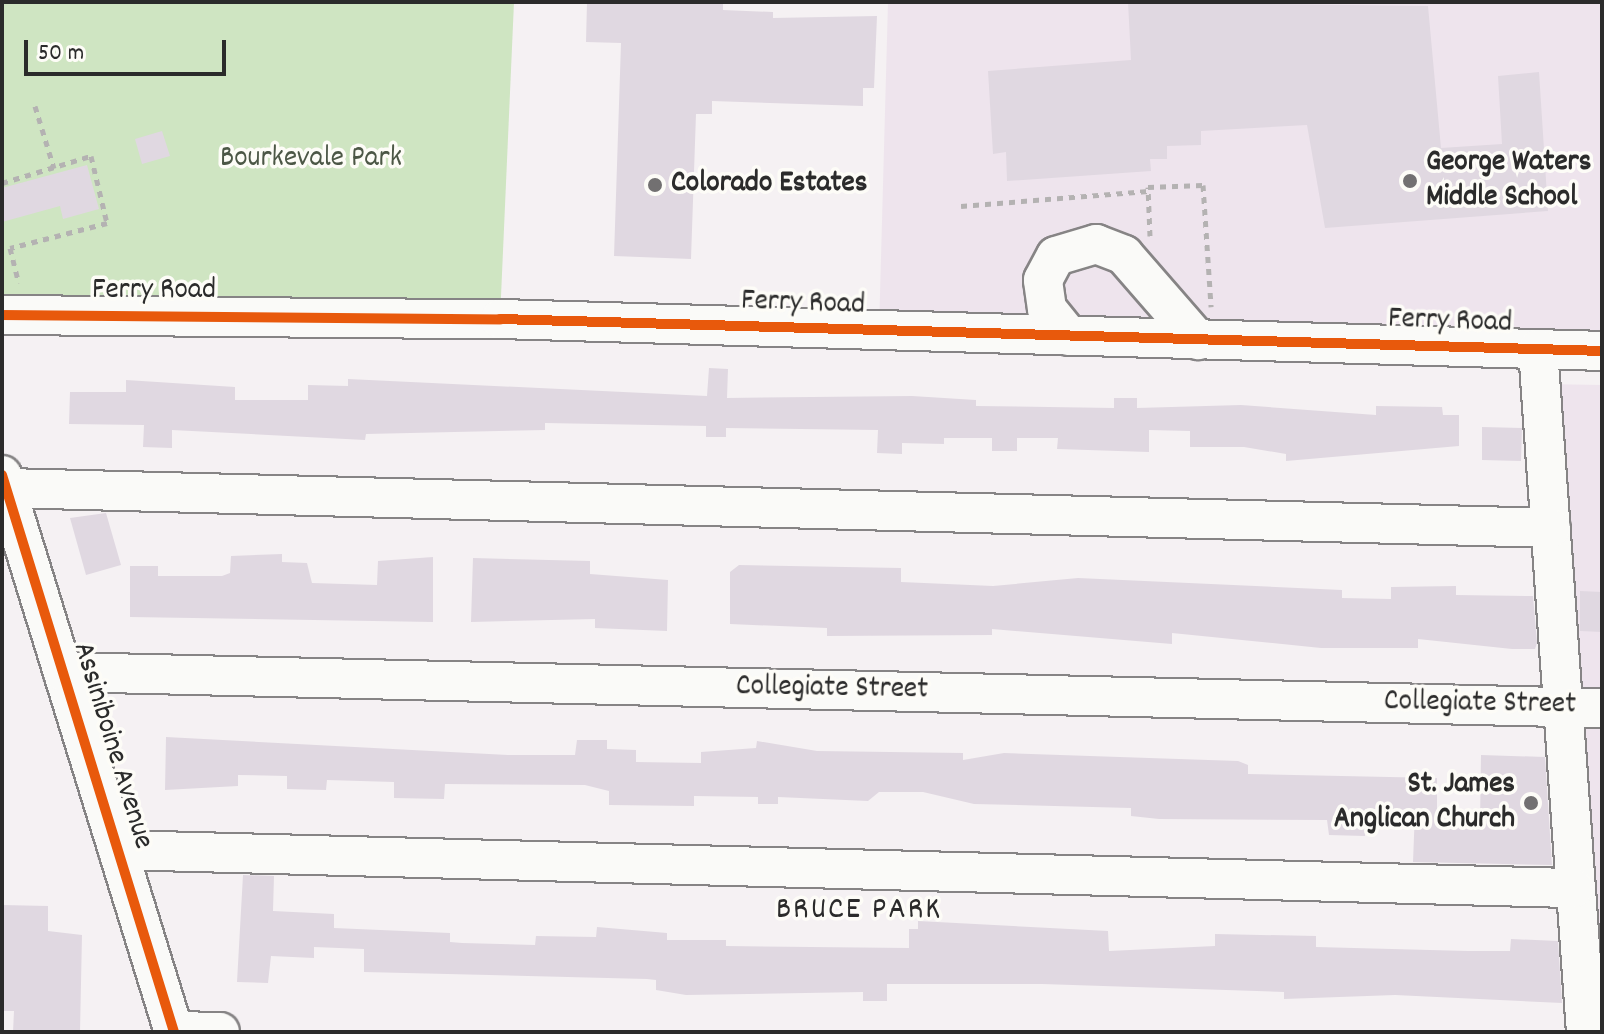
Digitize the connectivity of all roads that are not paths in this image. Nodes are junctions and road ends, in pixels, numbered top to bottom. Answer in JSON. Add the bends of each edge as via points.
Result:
{"nodes":[{"id":1,"x":15,"y":315,"type":"edge"},
{"id":2,"x":1205,"y":324,"type":"junction"},
{"id":3,"x":1069,"y":336,"type":"junction"},
{"id":4,"x":1538,"y":349,"type":"junction"},
{"id":5,"x":1602,"y":351,"type":"edge"},
{"id":6,"x":4,"y":482,"type":"edge"},
{"id":7,"x":1550,"y":528,"type":"junction"},
{"id":8,"x":63,"y":672,"type":"junction"},
{"id":9,"x":1584,"y":708,"type":"edge"},
{"id":10,"x":118,"y":850,"type":"junction"},
{"id":11,"x":1574,"y":888,"type":"junction"},
{"id":12,"x":173,"y":1031,"type":"edge"},
{"id":13,"x":220,"y":1032,"type":"edge"},
{"id":14,"x":1586,"y":1032,"type":"edge"}],
"edges":[{"from":1,"to":3,"type":"street","name":"Ferry Road"},
{"from":2,"to":3,"type":"street","name":"Ferry Road"},
{"from":2,"to":3,"type":"street","via":[[1136,268],[1096,244],[1056,256],[1043,280],[1044,296]]},
{"from":2,"to":4,"type":"street","name":"Ferry Road"},
{"from":4,"to":5,"type":"street","name":"Ferry Road"},
{"from":4,"to":7,"type":"street"},
{"from":6,"to":7,"type":"street"},
{"from":6,"to":8,"type":"street","name":"Assiniboine Avenue"},
{"from":7,"to":9,"type":"street"},
{"from":8,"to":9,"type":"street","name":"Collegiate Street"},
{"from":8,"to":10,"type":"street","name":"Assiniboine Avenue"},
{"from":9,"to":11,"type":"street"},
{"from":10,"to":11,"type":"street"},
{"from":10,"to":12,"type":"street","name":"Assiniboine Avenue"},
{"from":11,"to":14,"type":"street"},
{"from":12,"to":13,"type":"street"}]}
